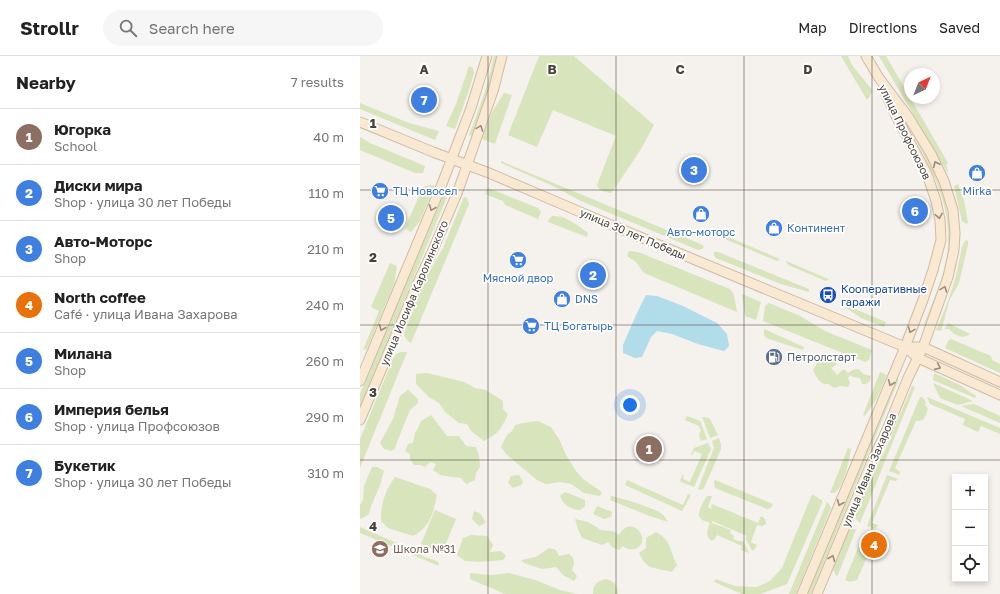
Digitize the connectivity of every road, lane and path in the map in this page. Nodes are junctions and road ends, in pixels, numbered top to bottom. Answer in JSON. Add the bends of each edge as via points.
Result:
{"nodes":[{"id":1,"x":487,"y":56,"type":"edge"},
{"id":2,"x":502,"y":56,"type":"edge"},
{"id":3,"x":866,"y":56,"type":"edge"},
{"id":4,"x":879,"y":78,"type":"junction"},
{"id":5,"x":360,"y":122,"type":"edge"},
{"id":6,"x":451,"y":159,"type":"junction"},
{"id":7,"x":467,"y":165,"type":"junction"},
{"id":8,"x":905,"y":347,"type":"junction"},
{"id":9,"x":923,"y":347,"type":"junction"},
{"id":10,"x":918,"y":358,"type":"junction"},
{"id":11,"x":360,"y":381,"type":"edge"},
{"id":12,"x":1000,"y":382,"type":"edge"},
{"id":13,"x":1000,"y":395,"type":"edge"},
{"id":14,"x":360,"y":420,"type":"edge"},
{"id":15,"x":802,"y":594,"type":"edge"},
{"id":16,"x":817,"y":594,"type":"edge"}],
"edges":[{"from":1,"to":6,"type":"main road","name":"улица Иосифа Каролинского","via":[[471,108]]},
{"from":7,"to":2,"type":"main road","name":"улица Иосифа Каролинского","one_way":true,"via":[[494,88]]},
{"from":3,"to":4,"type":"main road","name":"улица Профсоюзов"},
{"from":4,"to":8,"type":"main road","name":"улица Профсоюзов","one_way":true,"via":[[927,174],[940,220],[941,240],[933,270]]},
{"from":9,"to":4,"type":"main road","name":"улица Профсоюзов","one_way":true,"via":[[948,277],[954,250],[953,210],[944,181],[931,154],[909,118]]},
{"from":5,"to":6,"type":"main road","name":"улица 30 лет Победы"},
{"from":6,"to":7,"type":"main road","name":"улица 30 лет Победы"},
{"from":6,"to":11,"type":"main road","name":"улица Иосифа Каролинского","one_way":true},
{"from":7,"to":8,"type":"main road","name":"улица 30 лет Победы"},
{"from":7,"to":14,"type":"main road","name":"улица Иосифа Каролинского"},
{"from":8,"to":9,"type":"main road","name":"улица 30 лет Победы"},
{"from":8,"to":10,"type":"main road","name":"улица 30 лет Победы"},
{"from":8,"to":15,"type":"main road","name":"улица Ивана Захарова","one_way":true},
{"from":9,"to":10,"type":"main road","name":"улица Ивана Захарова"},
{"from":9,"to":12,"type":"main road","name":"улица 30 лет Победы"},
{"from":10,"to":13,"type":"main road","name":"улица 30 лет Победы","one_way":true},
{"from":16,"to":10,"type":"main road","name":"улица Ивана Захарова","one_way":true}]}
